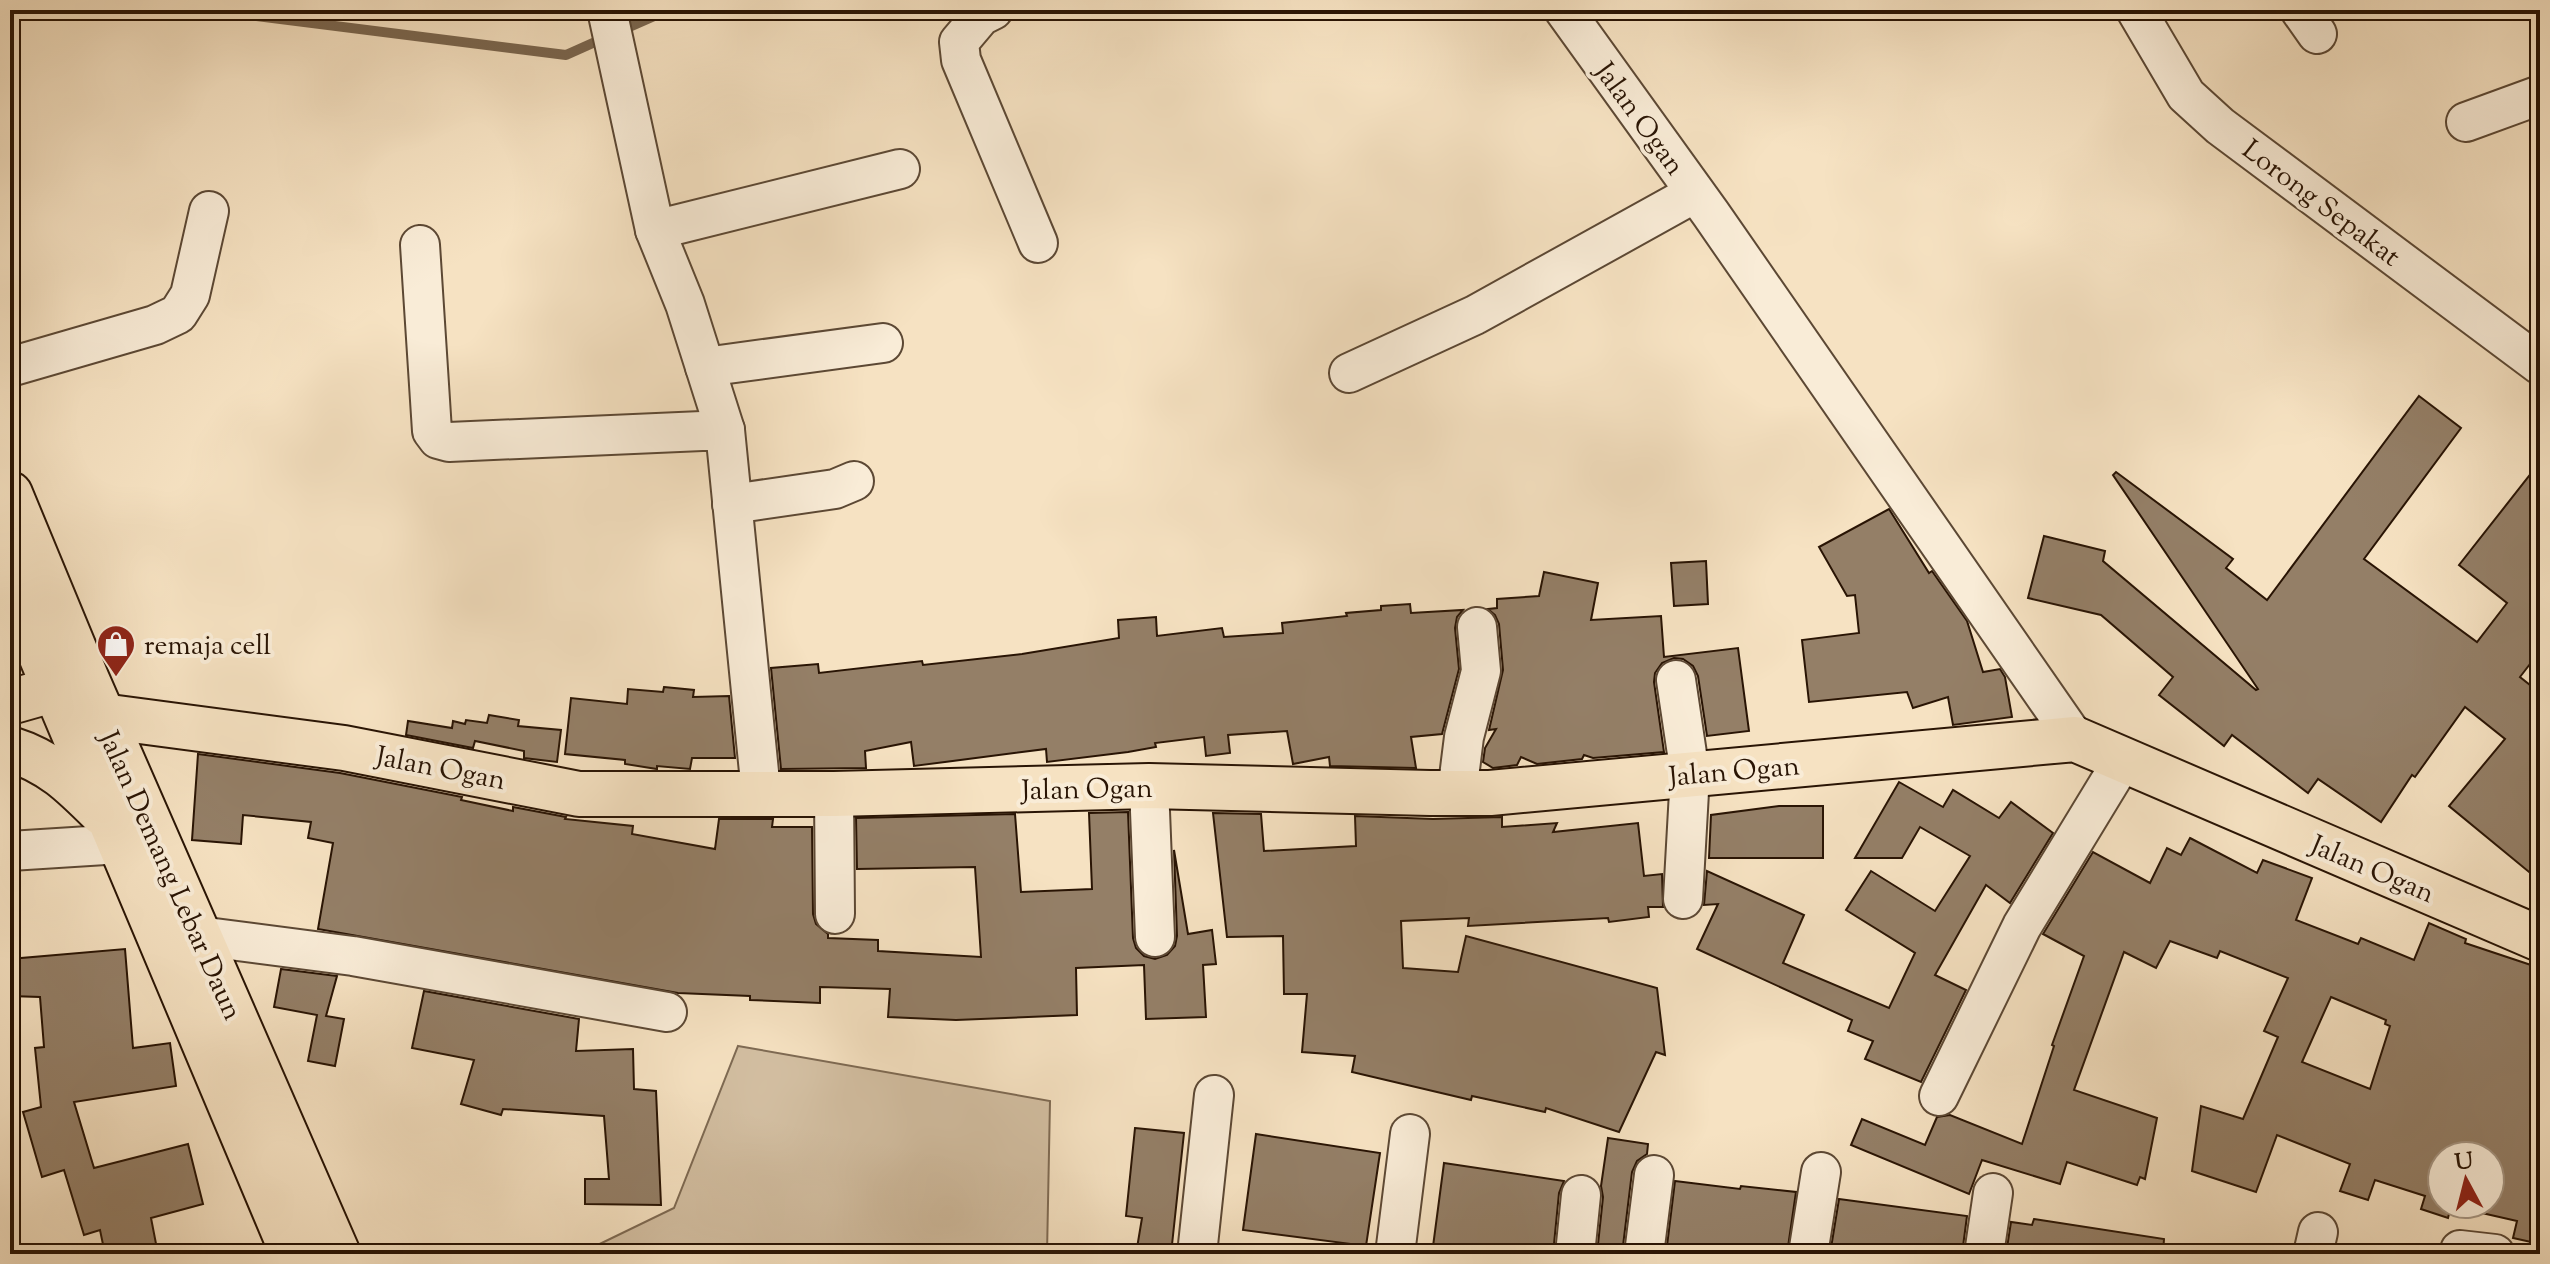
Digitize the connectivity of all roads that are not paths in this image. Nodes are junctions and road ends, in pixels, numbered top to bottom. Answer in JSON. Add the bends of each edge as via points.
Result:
{"nodes":[{"id":1,"x":607,"y":10,"type":"edge"},
{"id":2,"x":993,"y":10,"type":"edge"},
{"id":3,"x":1564,"y":10,"type":"edge"},
{"id":4,"x":2136,"y":10,"type":"edge"},
{"id":5,"x":2540,"y":95,"type":"edge"},
{"id":6,"x":2466,"y":122,"type":"dead end"},
{"id":7,"x":900,"y":169,"type":"dead end"},
{"id":8,"x":1695,"y":193,"type":"junction"},
{"id":9,"x":209,"y":211,"type":"dead end"},
{"id":10,"x":655,"y":230,"type":"junction"},
{"id":11,"x":1038,"y":243,"type":"dead end"},
{"id":12,"x":420,"y":245,"type":"dead end"},
{"id":13,"x":883,"y":343,"type":"dead end"},
{"id":14,"x":2540,"y":365,"type":"edge"},
{"id":15,"x":10,"y":367,"type":"edge"},
{"id":16,"x":705,"y":367,"type":"junction"},
{"id":17,"x":1349,"y":373,"type":"dead end"},
{"id":18,"x":725,"y":430,"type":"junction"},
{"id":19,"x":854,"y":481,"type":"dead end"},
{"id":20,"x":10,"y":494,"type":"edge"},
{"id":21,"x":732,"y":504,"type":"junction"},
{"id":22,"x":10,"y":582,"type":"edge"},
{"id":23,"x":1477,"y":627,"type":"dead end"},
{"id":24,"x":40,"y":650,"type":"edge"},
{"id":25,"x":1676,"y":680,"type":"dead end"},
{"id":26,"x":78,"y":700,"type":"junction"},
{"id":27,"x":10,"y":702,"type":"edge"},
{"id":28,"x":2075,"y":739,"type":"junction"},
{"id":29,"x":10,"y":749,"type":"edge"},
{"id":30,"x":2123,"y":760,"type":"junction"},
{"id":31,"x":1690,"y":774,"type":"junction"},
{"id":32,"x":1149,"y":786,"type":"junction"},
{"id":33,"x":761,"y":792,"type":"junction"},
{"id":34,"x":1457,"y":793,"type":"junction"},
{"id":35,"x":834,"y":794,"type":"junction"},
{"id":36,"x":116,"y":834,"type":"junction"},
{"id":37,"x":10,"y":851,"type":"edge"},
{"id":38,"x":1683,"y":899,"type":"dead end"},
{"id":39,"x":835,"y":914,"type":"dead end"},
{"id":40,"x":199,"y":936,"type":"junction"},
{"id":41,"x":1155,"y":937,"type":"dead end"},
{"id":42,"x":2540,"y":939,"type":"edge"},
{"id":43,"x":667,"y":1012,"type":"dead end"},
{"id":44,"x":1214,"y":1095,"type":"dead end"},
{"id":45,"x":1939,"y":1096,"type":"dead end"},
{"id":46,"x":1410,"y":1134,"type":"dead end"},
{"id":47,"x":1821,"y":1172,"type":"dead end"},
{"id":48,"x":1654,"y":1175,"type":"dead end"},
{"id":49,"x":1993,"y":1193,"type":"dead end"},
{"id":50,"x":1581,"y":1195,"type":"dead end"},
{"id":51,"x":293,"y":1254,"type":"edge"},
{"id":52,"x":338,"y":1254,"type":"edge"},
{"id":53,"x":1197,"y":1254,"type":"edge"},
{"id":54,"x":1395,"y":1254,"type":"edge"},
{"id":55,"x":1575,"y":1254,"type":"edge"},
{"id":56,"x":1644,"y":1254,"type":"edge"},
{"id":57,"x":1808,"y":1254,"type":"edge"},
{"id":58,"x":1984,"y":1254,"type":"edge"},
{"id":59,"x":2459,"y":1254,"type":"edge"},
{"id":60,"x":2495,"y":1254,"type":"edge"}],
"edges":[{"from":1,"to":10,"type":"street"},
{"from":2,"to":11,"type":"street","via":[[959,42],[961,60]]},
{"from":3,"to":8,"type":"street","name":"Jalan Ogan"},
{"from":4,"to":14,"type":"street","name":"Lorong Sepakat","via":[[2186,95],[2220,126]]},
{"from":5,"to":6,"type":"street"},
{"from":7,"to":10,"type":"street"},
{"from":8,"to":17,"type":"street","via":[[1475,315]]},
{"from":8,"to":28,"type":"street","name":"Jalan Ogan"},
{"from":9,"to":15,"type":"street","via":[[190,295],[178,314]]},
{"from":10,"to":16,"type":"street"},
{"from":12,"to":18,"type":"street","via":[[432,431],[438,439]]},
{"from":13,"to":16,"type":"street"},
{"from":16,"to":18,"type":"street"},
{"from":18,"to":21,"type":"street"},
{"from":19,"to":21,"type":"street","via":[[835,489]]},
{"from":20,"to":24,"type":"main road","name":"Jalan Demang Lebar Daun"},
{"from":21,"to":33,"type":"street"},
{"from":22,"to":24,"type":"main road","name":"Jalan Demang Lebar Daun"},
{"from":23,"to":34,"type":"street","via":[[1481,671]]},
{"from":24,"to":26,"type":"main road","name":"Jalan Demang Lebar Daun"},
{"from":25,"to":31,"type":"street"},
{"from":26,"to":27,"type":"main road"},
{"from":26,"to":33,"type":"main road","name":"Jalan Ogan","via":[[579,794]]},
{"from":26,"to":36,"type":"main road","name":"Jalan Demang Lebar Daun"},
{"from":26,"to":40,"type":"main road","name":"Jalan Demang Lebar Daun"},
{"from":28,"to":30,"type":"main road","name":"Jalan Ogan"},
{"from":28,"to":31,"type":"main road","name":"Jalan Ogan"},
{"from":29,"to":36,"type":"main road","via":[[63,775]]},
{"from":30,"to":42,"type":"main road","name":"Jalan Ogan"},
{"from":30,"to":45,"type":"street","via":[[2022,926]]},
{"from":31,"to":34,"type":"main road","name":"Jalan Ogan"},
{"from":31,"to":38,"type":"street"},
{"from":32,"to":34,"type":"main road","name":"Jalan Ogan"},
{"from":32,"to":35,"type":"main road","name":"Jalan Ogan"},
{"from":32,"to":41,"type":"street"},
{"from":33,"to":35,"type":"main road","name":"Jalan Ogan"},
{"from":35,"to":39,"type":"street"},
{"from":36,"to":37,"type":"street"},
{"from":36,"to":51,"type":"main road","name":"Jalan Demang Lebar Daun"},
{"from":40,"to":43,"type":"street","via":[[353,956]]},
{"from":40,"to":52,"type":"main road","name":"Jalan Demang Lebar Daun"},
{"from":44,"to":53,"type":"street"},
{"from":46,"to":54,"type":"street"},
{"from":47,"to":57,"type":"street"},
{"from":48,"to":56,"type":"street"},
{"from":49,"to":58,"type":"street"},
{"from":50,"to":55,"type":"street"},
{"from":59,"to":60,"type":"street"}]}
